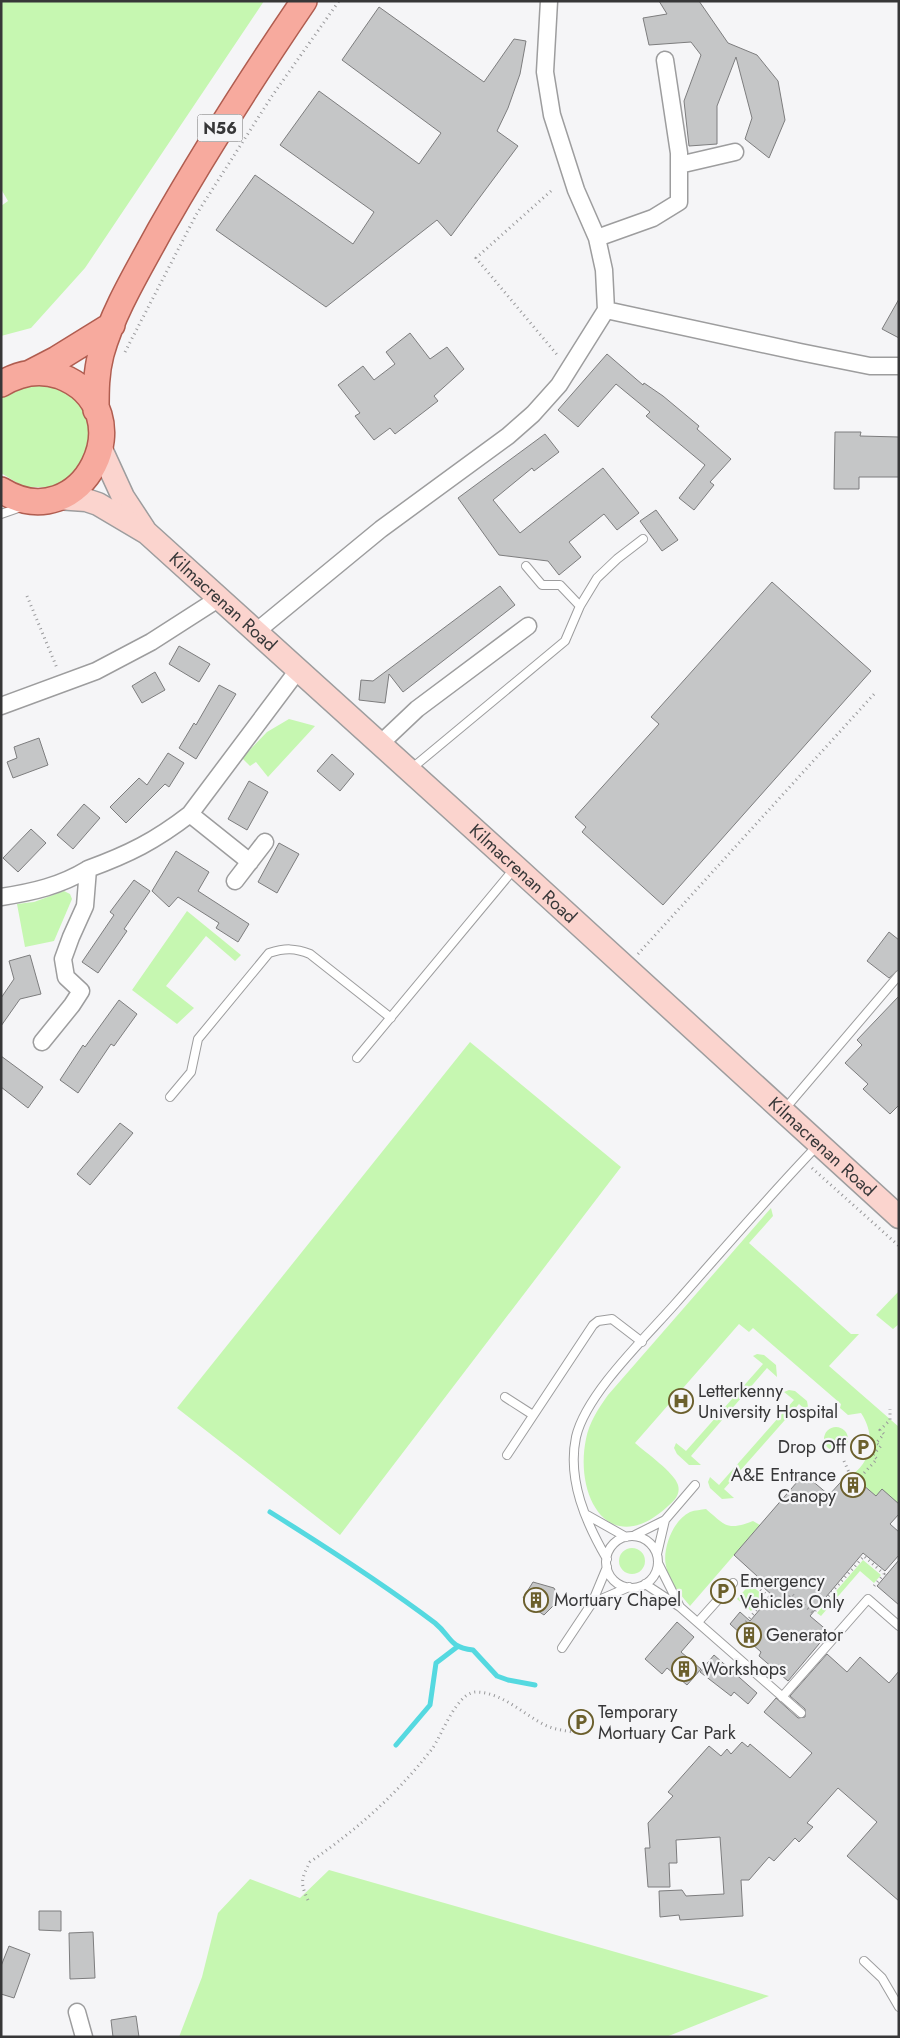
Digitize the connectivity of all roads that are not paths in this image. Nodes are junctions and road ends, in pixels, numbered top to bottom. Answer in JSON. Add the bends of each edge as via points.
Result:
{"nodes":[{"id":1,"x":304,"y":1,"type":"edge"},
{"id":2,"x":550,"y":1,"type":"edge"},
{"id":3,"x":665,"y":60,"type":"dead end"},
{"id":4,"x":736,"y":152,"type":"dead end"},
{"id":5,"x":679,"y":165,"type":"junction"},
{"id":6,"x":596,"y":238,"type":"junction"},
{"id":7,"x":606,"y":310,"type":"junction"},
{"id":8,"x":112,"y":325,"type":"junction"},
{"id":9,"x":899,"y":366,"type":"edge"},
{"id":10,"x":11,"y":377,"type":"edge"},
{"id":11,"x":96,"y":410,"type":"junction"},
{"id":12,"x":101,"y":449,"type":"junction"},
{"id":13,"x":1,"y":490,"type":"edge"},
{"id":14,"x":47,"y":500,"type":"junction"},
{"id":15,"x":1,"y":514,"type":"edge"},
{"id":16,"x":147,"y":534,"type":"junction"},
{"id":17,"x":643,"y":539,"type":"dead end"},
{"id":18,"x":526,"y":566,"type":"dead end"},
{"id":19,"x":218,"y":599,"type":"junction"},
{"id":20,"x":580,"y":606,"type":"junction"},
{"id":21,"x":528,"y":626,"type":"dead end"},
{"id":22,"x":257,"y":631,"type":"junction"},
{"id":23,"x":298,"y":670,"type":"junction"},
{"id":24,"x":1,"y":706,"type":"edge"},
{"id":25,"x":380,"y":744,"type":"junction"},
{"id":26,"x":410,"y":770,"type":"junction"},
{"id":27,"x":190,"y":814,"type":"junction"},
{"id":28,"x":265,"y":842,"type":"dead end"},
{"id":29,"x":250,"y":862,"type":"junction"},
{"id":30,"x":516,"y":867,"type":"junction"},
{"id":31,"x":88,"y":869,"type":"junction"},
{"id":32,"x":235,"y":880,"type":"dead end"},
{"id":33,"x":1,"y":897,"type":"edge"},
{"id":34,"x":899,"y":975,"type":"edge"},
{"id":35,"x":391,"y":1018,"type":"junction"},
{"id":36,"x":42,"y":1042,"type":"dead end"},
{"id":37,"x":357,"y":1058,"type":"dead end"},
{"id":38,"x":170,"y":1096,"type":"dead end"},
{"id":39,"x":782,"y":1112,"type":"junction"},
{"id":40,"x":810,"y":1152,"type":"junction"},
{"id":41,"x":899,"y":1216,"type":"edge"},
{"id":42,"x":642,"y":1342,"type":"junction"},
{"id":43,"x":505,"y":1397,"type":"dead end"},
{"id":44,"x":533,"y":1415,"type":"junction"},
{"id":45,"x":507,"y":1455,"type":"dead end"},
{"id":46,"x":695,"y":1485,"type":"dead end"},
{"id":47,"x":587,"y":1516,"type":"junction"},
{"id":48,"x":665,"y":1520,"type":"junction"},
{"id":49,"x":630,"y":1536,"type":"junction"},
{"id":50,"x":657,"y":1554,"type":"junction"},
{"id":51,"x":607,"y":1563,"type":"junction"},
{"id":52,"x":658,"y":1563,"type":"junction"},
{"id":53,"x":733,"y":1583,"type":"road end"},
{"id":54,"x":645,"y":1584,"type":"junction"},
{"id":55,"x":629,"y":1587,"type":"junction"},
{"id":56,"x":592,"y":1603,"type":"junction"},
{"id":57,"x":680,"y":1607,"type":"junction"},
{"id":58,"x":698,"y":1622,"type":"junction"},
{"id":59,"x":899,"y":1626,"type":"edge"},
{"id":60,"x":562,"y":1648,"type":"dead end"},
{"id":61,"x":782,"y":1697,"type":"junction"},
{"id":62,"x":801,"y":1713,"type":"dead end"},
{"id":63,"x":864,"y":1962,"type":"dead end"},
{"id":64,"x":899,"y":2006,"type":"edge"},
{"id":65,"x":77,"y":2012,"type":"dead end"},
{"id":66,"x":84,"y":2037,"type":"edge"}],
"edges":[{"from":1,"to":8,"type":"main road","number":"N56","via":[[194,171],[144,259]]},
{"from":2,"to":6,"type":"street","via":[[545,72],[552,115],[576,190]]},
{"from":3,"to":5,"type":"street"},
{"from":4,"to":5,"type":"street"},
{"from":5,"to":6,"type":"street","via":[[679,202],[653,218]]},
{"from":6,"to":7,"type":"street","via":[[604,270]]},
{"from":7,"to":9,"type":"street","via":[[870,366]]},
{"from":7,"to":22,"type":"street","via":[[547,398],[508,436],[381,529]]},
{"from":8,"to":10,"type":"main road","number":"N56","via":[[57,359]]},
{"from":8,"to":11,"type":"main road","number":"N56","via":[[97,373]]},
{"from":10,"to":11,"type":"main road","number":"N56","via":[[57,375],[73,383]]},
{"from":11,"to":12,"type":"main road","number":"N56","via":[[102,429]]},
{"from":12,"to":14,"type":"main road","number":"N56","via":[[89,476],[75,489]]},
{"from":12,"to":16,"type":"main road","name":"Kilmacrenan Road","via":[[123,497]]},
{"from":13,"to":14,"type":"main road","via":[[19,498]]},
{"from":14,"to":15,"type":"lane"},
{"from":14,"to":16,"type":"main road","name":"Kilmacrenan Road","via":[[86,500],[98,504]]},
{"from":16,"to":19,"type":"main road","name":"Kilmacrenan Road"},
{"from":17,"to":20,"type":"lane","via":[[597,578]]},
{"from":18,"to":20,"type":"lane","via":[[542,585],[560,585]]},
{"from":19,"to":22,"type":"main road","name":"Kilmacrenan Road"},
{"from":19,"to":24,"type":"street","via":[[151,642],[96,671]]},
{"from":20,"to":26,"type":"lane","via":[[565,641]]},
{"from":21,"to":25,"type":"street","via":[[417,709]]},
{"from":22,"to":23,"type":"main road","name":"Kilmacrenan Road"},
{"from":23,"to":25,"type":"main road","name":"Kilmacrenan Road"},
{"from":23,"to":27,"type":"street"},
{"from":25,"to":26,"type":"main road","name":"Kilmacrenan Road"},
{"from":26,"to":30,"type":"main road","name":"Kilmacrenan Road"},
{"from":27,"to":29,"type":"street"},
{"from":27,"to":31,"type":"street","via":[[130,854]]},
{"from":28,"to":29,"type":"street"},
{"from":29,"to":32,"type":"street"},
{"from":30,"to":35,"type":"lane"},
{"from":30,"to":39,"type":"main road","name":"Kilmacrenan Road"},
{"from":31,"to":33,"type":"street","via":[[67,882],[35,892]]},
{"from":31,"to":36,"type":"street","via":[[85,906],[63,959],[66,977],[81,991]]},
{"from":34,"to":39,"type":"lane"},
{"from":35,"to":37,"type":"lane"},
{"from":35,"to":38,"type":"lane","via":[[310,954],[296,948],[269,953],[198,1039],[191,1072]]},
{"from":39,"to":40,"type":"main road","name":"Kilmacrenan Road"},
{"from":40,"to":41,"type":"main road","name":"Kilmacrenan Road"},
{"from":40,"to":42,"type":"lane"},
{"from":42,"to":44,"type":"lane","via":[[618,1321],[598,1321],[588,1331]]},
{"from":42,"to":47,"type":"lane","via":[[595,1398],[579,1426],[573,1474]]},
{"from":43,"to":44,"type":"lane"},
{"from":44,"to":45,"type":"lane"},
{"from":46,"to":48,"type":"lane"},
{"from":47,"to":49,"type":"lane"},
{"from":47,"to":51,"type":"lane"},
{"from":48,"to":49,"type":"lane"},
{"from":48,"to":50,"type":"lane"},
{"from":49,"to":50,"type":"lane","via":[[646,1540]]},
{"from":49,"to":51,"type":"lane","via":[[612,1546]]},
{"from":50,"to":52,"type":"lane"},
{"from":51,"to":55,"type":"lane","via":[[615,1580]]},
{"from":51,"to":56,"type":"lane"},
{"from":52,"to":54,"type":"lane","via":[[653,1578]]},
{"from":52,"to":57,"type":"lane"},
{"from":53,"to":58,"type":"lane"},
{"from":54,"to":55,"type":"lane"},
{"from":54,"to":57,"type":"lane"},
{"from":55,"to":56,"type":"lane"},
{"from":56,"to":60,"type":"lane"},
{"from":57,"to":58,"type":"lane"},
{"from":58,"to":61,"type":"lane"},
{"from":59,"to":61,"type":"lane","via":[[868,1599]]},
{"from":61,"to":62,"type":"lane"},
{"from":63,"to":64,"type":"lane","via":[[882,1978]]},
{"from":65,"to":66,"type":"street"}]}
